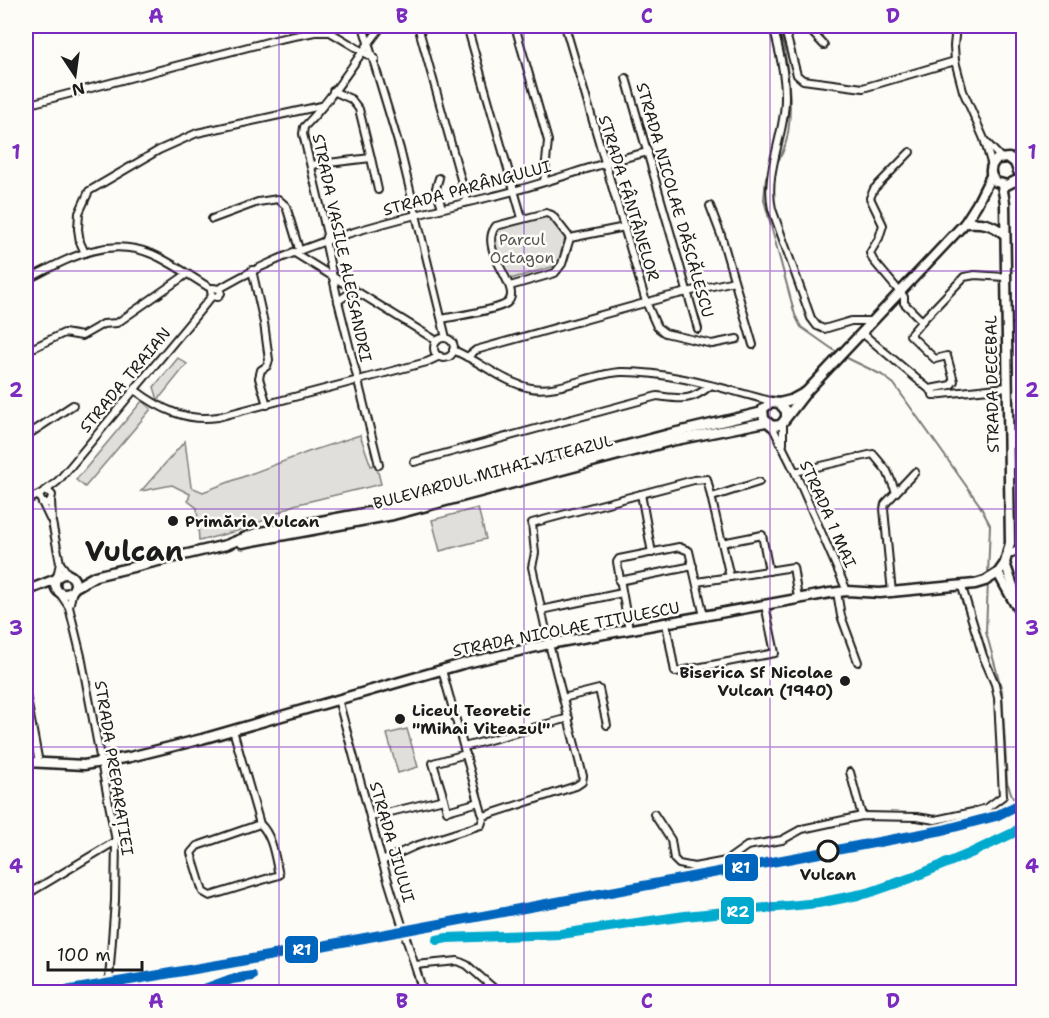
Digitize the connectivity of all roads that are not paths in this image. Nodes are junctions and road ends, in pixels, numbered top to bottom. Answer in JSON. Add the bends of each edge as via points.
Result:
{"nodes":[{"id":1,"x":363,"y":26,"type":"edge"},
{"id":2,"x":382,"y":26,"type":"edge"},
{"id":3,"x":418,"y":26,"type":"edge"},
{"id":4,"x":467,"y":26,"type":"edge"},
{"id":5,"x":515,"y":26,"type":"edge"},
{"id":6,"x":565,"y":26,"type":"edge"},
{"id":7,"x":773,"y":26,"type":"edge"},
{"id":8,"x":784,"y":26,"type":"edge"},
{"id":9,"x":806,"y":26,"type":"edge"},
{"id":10,"x":956,"y":26,"type":"edge"},
{"id":11,"x":369,"y":40,"type":"junction"},
{"id":12,"x":824,"y":45,"type":"dead end"},
{"id":13,"x":363,"y":52,"type":"junction"},
{"id":14,"x":375,"y":60,"type":"junction"},
{"id":15,"x":955,"y":61,"type":"junction"},
{"id":16,"x":788,"y":66,"type":"junction"},
{"id":17,"x":626,"y":78,"type":"dead end"},
{"id":18,"x":333,"y":91,"type":"junction"},
{"id":19,"x":26,"y":105,"type":"edge"},
{"id":20,"x":322,"y":106,"type":"junction"},
{"id":21,"x":984,"y":139,"type":"junction"},
{"id":22,"x":648,"y":152,"type":"junction"},
{"id":23,"x":910,"y":152,"type":"dead end"},
{"id":24,"x":1023,"y":153,"type":"edge"},
{"id":25,"x":371,"y":158,"type":"junction"},
{"id":26,"x":1001,"y":158,"type":"junction"},
{"id":27,"x":1012,"y":160,"type":"junction"},
{"id":28,"x":1023,"y":162,"type":"edge"},
{"id":29,"x":605,"y":164,"type":"junction"},
{"id":30,"x":311,"y":165,"type":"junction"},
{"id":31,"x":992,"y":166,"type":"junction"},
{"id":32,"x":1018,"y":171,"type":"junction"},
{"id":33,"x":991,"y":176,"type":"junction"},
{"id":34,"x":439,"y":178,"type":"dead end"},
{"id":35,"x":1015,"y":181,"type":"junction"},
{"id":36,"x":544,"y":182,"type":"junction"},
{"id":37,"x":1001,"y":185,"type":"junction"},
{"id":38,"x":378,"y":190,"type":"dead end"},
{"id":39,"x":514,"y":190,"type":"junction"},
{"id":40,"x":467,"y":201,"type":"junction"},
{"id":41,"x":1005,"y":203,"type":"junction"},
{"id":42,"x":977,"y":204,"type":"junction"},
{"id":43,"x":710,"y":206,"type":"dead end"},
{"id":44,"x":442,"y":208,"type":"junction"},
{"id":45,"x":416,"y":214,"type":"junction"},
{"id":46,"x":522,"y":218,"type":"junction"},
{"id":47,"x":212,"y":219,"type":"dead end"},
{"id":48,"x":965,"y":223,"type":"junction"},
{"id":49,"x":625,"y":227,"type":"junction"},
{"id":50,"x":1004,"y":234,"type":"junction"},
{"id":51,"x":570,"y":238,"type":"junction"},
{"id":52,"x":325,"y":240,"type":"junction"},
{"id":53,"x":296,"y":251,"type":"junction"},
{"id":54,"x":85,"y":252,"type":"junction"},
{"id":55,"x":252,"y":270,"type":"junction"},
{"id":56,"x":187,"y":274,"type":"junction"},
{"id":57,"x":332,"y":275,"type":"junction"},
{"id":58,"x":1005,"y":277,"type":"junction"},
{"id":59,"x":26,"y":280,"type":"edge"},
{"id":60,"x":734,"y":281,"type":"junction"},
{"id":61,"x":510,"y":286,"type":"junction"},
{"id":62,"x":354,"y":290,"type":"junction"},
{"id":63,"x":215,"y":291,"type":"junction"},
{"id":64,"x":688,"y":292,"type":"junction"},
{"id":65,"x":900,"y":292,"type":"junction"},
{"id":66,"x":338,"y":301,"type":"junction"},
{"id":67,"x":646,"y":302,"type":"junction"},
{"id":68,"x":442,"y":319,"type":"junction"},
{"id":69,"x":873,"y":321,"type":"junction"},
{"id":70,"x":922,"y":321,"type":"junction"},
{"id":71,"x":698,"y":329,"type":"dead end"},
{"id":72,"x":862,"y":333,"type":"junction"},
{"id":73,"x":447,"y":338,"type":"junction"},
{"id":74,"x":737,"y":339,"type":"dead end"},
{"id":75,"x":437,"y":341,"type":"junction"},
{"id":76,"x":753,"y":345,"type":"dead end"},
{"id":77,"x":35,"y":347,"type":"dead end"},
{"id":78,"x":453,"y":350,"type":"junction"},
{"id":79,"x":440,"y":356,"type":"junction"},
{"id":80,"x":467,"y":357,"type":"junction"},
{"id":81,"x":357,"y":381,"type":"junction"},
{"id":82,"x":710,"y":386,"type":"junction"},
{"id":83,"x":1007,"y":387,"type":"junction"},
{"id":84,"x":135,"y":390,"type":"junction"},
{"id":85,"x":807,"y":391,"type":"junction"},
{"id":86,"x":933,"y":393,"type":"junction"},
{"id":87,"x":756,"y":397,"type":"junction"},
{"id":88,"x":777,"y":402,"type":"junction"},
{"id":89,"x":73,"y":405,"type":"dead end"},
{"id":90,"x":267,"y":405,"type":"junction"},
{"id":91,"x":763,"y":410,"type":"junction"},
{"id":92,"x":785,"y":420,"type":"junction"},
{"id":93,"x":769,"y":424,"type":"junction"},
{"id":94,"x":26,"y":436,"type":"edge"},
{"id":95,"x":783,"y":448,"type":"junction"},
{"id":96,"x":414,"y":462,"type":"dead end"},
{"id":97,"x":379,"y":465,"type":"dead end"},
{"id":98,"x":795,"y":472,"type":"junction"},
{"id":99,"x":915,"y":472,"type":"dead end"},
{"id":100,"x":58,"y":481,"type":"junction"},
{"id":101,"x":759,"y":482,"type":"dead end"},
{"id":102,"x":896,"y":492,"type":"junction"},
{"id":103,"x":642,"y":494,"type":"junction"},
{"id":104,"x":712,"y":496,"type":"junction"},
{"id":105,"x":42,"y":497,"type":"junction"},
{"id":106,"x":52,"y":499,"type":"junction"},
{"id":107,"x":26,"y":501,"type":"edge"},
{"id":108,"x":52,"y":522,"type":"junction"},
{"id":109,"x":722,"y":543,"type":"junction"},
{"id":110,"x":226,"y":544,"type":"junction"},
{"id":111,"x":1023,"y":546,"type":"edge"},
{"id":112,"x":652,"y":553,"type":"junction"},
{"id":113,"x":1007,"y":559,"type":"junction"},
{"id":114,"x":60,"y":563,"type":"junction"},
{"id":115,"x":693,"y":566,"type":"junction"},
{"id":116,"x":769,"y":571,"type":"junction"},
{"id":117,"x":998,"y":573,"type":"junction"},
{"id":118,"x":70,"y":575,"type":"junction"},
{"id":119,"x":95,"y":576,"type":"junction"},
{"id":120,"x":730,"y":577,"type":"junction"},
{"id":121,"x":57,"y":578,"type":"junction"},
{"id":122,"x":619,"y":581,"type":"junction"},
{"id":123,"x":697,"y":582,"type":"junction"},
{"id":124,"x":962,"y":587,"type":"junction"},
{"id":125,"x":73,"y":589,"type":"junction"},
{"id":126,"x":29,"y":590,"type":"edge"},
{"id":127,"x":59,"y":591,"type":"junction"},
{"id":128,"x":842,"y":592,"type":"junction"},
{"id":129,"x":622,"y":593,"type":"junction"},
{"id":130,"x":892,"y":593,"type":"junction"},
{"id":131,"x":798,"y":598,"type":"junction"},
{"id":132,"x":765,"y":605,"type":"junction"},
{"id":133,"x":69,"y":607,"type":"junction"},
{"id":134,"x":1017,"y":608,"type":"junction"},
{"id":135,"x":541,"y":610,"type":"junction"},
{"id":136,"x":704,"y":616,"type":"junction"},
{"id":137,"x":666,"y":623,"type":"junction"},
{"id":138,"x":629,"y":630,"type":"junction"},
{"id":139,"x":1023,"y":631,"type":"edge"},
{"id":140,"x":549,"y":644,"type":"junction"},
{"id":141,"x":858,"y":662,"type":"dead end"},
{"id":142,"x":442,"y":670,"type":"junction"},
{"id":143,"x":26,"y":694,"type":"edge"},
{"id":144,"x":563,"y":698,"type":"junction"},
{"id":145,"x":338,"y":699,"type":"junction"},
{"id":146,"x":569,"y":718,"type":"junction"},
{"id":147,"x":607,"y":725,"type":"dead end"},
{"id":148,"x":233,"y":730,"type":"junction"},
{"id":149,"x":464,"y":747,"type":"junction"},
{"id":150,"x":466,"y":754,"type":"junction"},
{"id":151,"x":26,"y":762,"type":"edge"},
{"id":152,"x":39,"y":763,"type":"junction"},
{"id":153,"x":101,"y":763,"type":"junction"},
{"id":154,"x":850,"y":772,"type":"dead end"},
{"id":155,"x":444,"y":799,"type":"junction"},
{"id":156,"x":479,"y":802,"type":"junction"},
{"id":157,"x":654,"y":813,"type":"dead end"},
{"id":158,"x":484,"y":816,"type":"junction"},
{"id":159,"x":862,"y":816,"type":"junction"},
{"id":160,"x":370,"y":817,"type":"junction"},
{"id":161,"x":260,"y":824,"type":"junction"},
{"id":162,"x":116,"y":841,"type":"junction"},
{"id":163,"x":382,"y":861,"type":"junction"},
{"id":164,"x":26,"y":898,"type":"edge"},
{"id":165,"x":415,"y":965,"type":"junction"},
{"id":166,"x":108,"y":993,"type":"edge"},
{"id":167,"x":423,"y":993,"type":"edge"},
{"id":168,"x":498,"y":993,"type":"edge"}],
"edges":[{"from":1,"to":11,"type":"street"},
{"from":2,"to":11,"type":"street","name":"STRADA VASILE ALECSANDRI"},
{"from":3,"to":40,"type":"street"},
{"from":4,"to":39,"type":"street"},
{"from":5,"to":36,"type":"street","via":[[548,141]]},
{"from":6,"to":29,"type":"street","name":"STRADA FÂNTÂNELOR"},
{"from":7,"to":16,"type":"street"},
{"from":8,"to":16,"type":"street"},
{"from":9,"to":12,"type":"street"},
{"from":10,"to":15,"type":"street"},
{"from":11,"to":13,"type":"street","name":"STRADA VASILE ALECSANDRI"},
{"from":11,"to":14,"type":"street"},
{"from":13,"to":14,"type":"street"},
{"from":13,"to":18,"type":"street","name":"STRADA VASILE ALECSANDRI"},
{"from":13,"to":19,"type":"street","via":[[330,32],[315,32]]},
{"from":14,"to":45,"type":"street"},
{"from":15,"to":16,"type":"street","via":[[863,88],[803,80]]},
{"from":15,"to":21,"type":"street"},
{"from":16,"to":69,"type":"street","via":[[773,168],[772,209],[817,326],[824,329],[851,321]]},
{"from":17,"to":22,"type":"street","name":"STRADA NICOLAE DĂSCĂLESCU"},
{"from":18,"to":20,"type":"street","name":"STRADA VASILE ALECSANDRI"},
{"from":18,"to":25,"type":"street","via":[[351,99],[359,109]]},
{"from":20,"to":30,"type":"street","name":"STRADA VASILE ALECSANDRI","via":[[304,127]]},
{"from":20,"to":54,"type":"street","via":[[197,133],[159,150],[89,191],[79,213],[80,242]]},
{"from":21,"to":26,"type":"street"},
{"from":21,"to":31,"type":"street"},
{"from":22,"to":29,"type":"street","name":"STRADA PARÂNGULUI"},
{"from":22,"to":64,"type":"street","name":"STRADA NICOLAE DĂSCĂLESCU"},
{"from":23,"to":65,"type":"street","via":[[870,198],[883,225],[870,253]]},
{"from":24,"to":27,"type":"main road"},
{"from":25,"to":30,"type":"street"},
{"from":25,"to":38,"type":"street"},
{"from":26,"to":27,"type":"main road"},
{"from":26,"to":31,"type":"main road"},
{"from":27,"to":32,"type":"main road"},
{"from":28,"to":32,"type":"main road"},
{"from":29,"to":36,"type":"street","name":"STRADA PARÂNGULUI"},
{"from":29,"to":49,"type":"street","name":"STRADA FÂNTÂNELOR"},
{"from":30,"to":52,"type":"street","name":"STRADA VASILE ALECSANDRI","via":[[327,234]]},
{"from":31,"to":33,"type":"main road"},
{"from":32,"to":35,"type":"main road"},
{"from":33,"to":37,"type":"main road"},
{"from":33,"to":42,"type":"main road"},
{"from":34,"to":44,"type":"street","via":[[436,188]]},
{"from":35,"to":37,"type":"main road"},
{"from":35,"to":41,"type":"main road","name":"STRADA DECEBAL"},
{"from":36,"to":39,"type":"street","name":"STRADA PARÂNGULUI"},
{"from":37,"to":41,"type":"main road","name":"STRADA DECEBAL"},
{"from":37,"to":42,"type":"main road"},
{"from":39,"to":40,"type":"street","name":"STRADA PARÂNGULUI"},
{"from":39,"to":46,"type":"street"},
{"from":40,"to":44,"type":"street","name":"STRADA PARÂNGULUI"},
{"from":41,"to":50,"type":"main road","name":"STRADA DECEBAL"},
{"from":42,"to":48,"type":"main road"},
{"from":43,"to":60,"type":"street"},
{"from":44,"to":45,"type":"street","name":"STRADA PARÂNGULUI"},
{"from":45,"to":52,"type":"street","name":"STRADA PARÂNGULUI"},
{"from":45,"to":68,"type":"street"},
{"from":46,"to":51,"type":"street","via":[[541,213],[552,215]]},
{"from":46,"to":61,"type":"street","via":[[496,226],[492,233],[494,256]]},
{"from":47,"to":53,"type":"street","via":[[278,199],[286,206]]},
{"from":48,"to":50,"type":"main road","via":[[988,223]]},
{"from":48,"to":65,"type":"main road"},
{"from":49,"to":51,"type":"street"},
{"from":49,"to":67,"type":"street","name":"STRADA FÂNTÂNELOR"},
{"from":50,"to":58,"type":"main road","name":"STRADA DECEBAL"},
{"from":51,"to":61,"type":"street","via":[[555,273]]},
{"from":52,"to":53,"type":"street","name":"STRADA PARÂNGULUI"},
{"from":52,"to":57,"type":"street","name":"STRADA VASILE ALECSANDRI"},
{"from":53,"to":55,"type":"street","name":"STRADA TRAIAN"},
{"from":53,"to":57,"type":"street"},
{"from":54,"to":56,"type":"street","via":[[128,247],[152,254]]},
{"from":54,"to":59,"type":"street"},
{"from":55,"to":63,"type":"street","name":"STRADA TRAIAN"},
{"from":55,"to":90,"type":"street","via":[[269,360],[259,378]]},
{"from":56,"to":63,"type":"street"},
{"from":56,"to":77,"type":"street","via":[[117,323],[103,324],[82,336],[64,333]]},
{"from":57,"to":62,"type":"street"},
{"from":57,"to":66,"type":"street","name":"STRADA VASILE ALECSANDRI"},
{"from":58,"to":70,"type":"street","via":[[964,277]]},
{"from":58,"to":83,"type":"main road","name":"STRADA DECEBAL"},
{"from":60,"to":64,"type":"street"},
{"from":60,"to":76,"type":"street"},
{"from":61,"to":68,"type":"street","via":[[511,298],[503,305]]},
{"from":62,"to":66,"type":"street"},
{"from":62,"to":75,"type":"street"},
{"from":63,"to":84,"type":"street","name":"STRADA TRAIAN"},
{"from":64,"to":67,"type":"street"},
{"from":64,"to":71,"type":"street","name":"STRADA NICOLAE DĂSCĂLESCU"},
{"from":65,"to":69,"type":"main road"},
{"from":65,"to":70,"type":"street","via":[[904,303]]},
{"from":66,"to":81,"type":"street","name":"STRADA VASILE ALECSANDRI"},
{"from":67,"to":74,"type":"street","name":"STRADA FÂNTÂNELOR","via":[[661,331],[705,343]]},
{"from":67,"to":80,"type":"street","via":[[476,350]]},
{"from":68,"to":73,"type":"street"},
{"from":69,"to":72,"type":"main road"},
{"from":70,"to":86,"type":"street","via":[[910,334],[935,359],[947,356],[954,381]]},
{"from":72,"to":85,"type":"main road"},
{"from":72,"to":86,"type":"street"},
{"from":73,"to":75,"type":"street"},
{"from":73,"to":78,"type":"street"},
{"from":75,"to":79,"type":"street","via":[[435,349]]},
{"from":78,"to":79,"type":"street","via":[[448,357]]},
{"from":78,"to":80,"type":"street"},
{"from":79,"to":81,"type":"street"},
{"from":80,"to":82,"type":"street","via":[[532,388],[623,372]]},
{"from":81,"to":90,"type":"street"},
{"from":81,"to":97,"type":"street","name":"STRADA VASILE ALECSANDRI"},
{"from":82,"to":87,"type":"street"},
{"from":82,"to":96,"type":"street","name":"BULEVARDUL MIHAI VITEAZUL","via":[[689,398],[657,396]]},
{"from":83,"to":86,"type":"street"},
{"from":83,"to":113,"type":"main road","name":"STRADA DECEBAL","via":[[1011,535]]},
{"from":84,"to":90,"type":"street","via":[[173,413],[203,419]]},
{"from":84,"to":100,"type":"street","name":"STRADA TRAIAN"},
{"from":85,"to":88,"type":"main road"},
{"from":85,"to":92,"type":"main road"},
{"from":87,"to":88,"type":"street"},
{"from":87,"to":91,"type":"street"},
{"from":88,"to":91,"type":"main road"},
{"from":88,"to":92,"type":"main road","via":[[786,411]]},
{"from":89,"to":94,"type":"street"},
{"from":91,"to":93,"type":"main road"},
{"from":91,"to":110,"type":"main road","name":"BULEVARDUL MIHAI VITEAZUL","via":[[411,503],[256,533]]},
{"from":92,"to":93,"type":"main road","via":[[780,425]]},
{"from":92,"to":95,"type":"street","name":"STRADA 1 MAI"},
{"from":93,"to":95,"type":"street","name":"STRADA 1 MAI"},
{"from":93,"to":110,"type":"main road","name":"BULEVARDUL MIHAI VITEAZUL","via":[[671,441],[393,515]]},
{"from":95,"to":98,"type":"street","name":"STRADA 1 MAI"},
{"from":98,"to":102,"type":"street","via":[[873,454],[887,471]]},
{"from":98,"to":128,"type":"street","name":"STRADA 1 MAI"},
{"from":99,"to":102,"type":"street"},
{"from":100,"to":105,"type":"street","name":"STRADA TRAIAN"},
{"from":100,"to":106,"type":"street","name":"STRADA TRAIAN"},
{"from":101,"to":104,"type":"street"},
{"from":102,"to":130,"type":"street","via":[[884,509]]},
{"from":103,"to":104,"type":"street","via":[[707,479]]},
{"from":103,"to":112,"type":"street"},
{"from":103,"to":135,"type":"street","via":[[532,523],[532,567]]},
{"from":104,"to":109,"type":"street"},
{"from":105,"to":106,"type":"street","via":[[48,503]]},
{"from":105,"to":106,"type":"street","via":[[49,492]]},
{"from":105,"to":107,"type":"street"},
{"from":105,"to":108,"type":"street","name":"STRADA TRAIAN"},
{"from":106,"to":108,"type":"street","name":"STRADA TRAIAN"},
{"from":108,"to":114,"type":"street","name":"STRADA TRAIAN"},
{"from":109,"to":116,"type":"street","via":[[762,536]]},
{"from":109,"to":120,"type":"street"},
{"from":110,"to":119,"type":"main road","name":"BULEVARDUL MIHAI VITEAZUL"},
{"from":111,"to":113,"type":"street"},
{"from":112,"to":115,"type":"street","via":[[684,548],[689,551]]},
{"from":112,"to":122,"type":"street","via":[[619,559]]},
{"from":113,"to":117,"type":"main road","name":"STRADA NICOLAE TITULESCU"},
{"from":113,"to":134,"type":"main road"},
{"from":114,"to":118,"type":"street","name":"STRADA TRAIAN"},
{"from":114,"to":121,"type":"street","name":"STRADA TRAIAN"},
{"from":115,"to":122,"type":"street"},
{"from":115,"to":123,"type":"street"},
{"from":116,"to":120,"type":"street"},
{"from":116,"to":131,"type":"street","via":[[793,567]]},
{"from":117,"to":124,"type":"main road","name":"STRADA NICOLAE TITULESCU"},
{"from":117,"to":134,"type":"main road"},
{"from":118,"to":119,"type":"main road","name":"BULEVARDUL MIHAI VITEAZUL"},
{"from":118,"to":121,"type":"main road"},
{"from":118,"to":125,"type":"main road","via":[[75,583]]},
{"from":119,"to":125,"type":"main road","name":"BULEVARDUL MIHAI VITEAZUL"},
{"from":120,"to":123,"type":"street"},
{"from":121,"to":126,"type":"main road"},
{"from":121,"to":127,"type":"main road"},
{"from":122,"to":129,"type":"street"},
{"from":123,"to":136,"type":"street"},
{"from":124,"to":130,"type":"main road","name":"STRADA NICOLAE TITULESCU"},
{"from":124,"to":159,"type":"street","via":[[998,698],[1003,796],[987,808],[935,820]]},
{"from":125,"to":127,"type":"main road","via":[[67,593]]},
{"from":125,"to":133,"type":"street","name":"STRADA PREPARAȚIEI"},
{"from":126,"to":127,"type":"main road"},
{"from":127,"to":133,"type":"street","name":"STRADA PREPARAȚIEI"},
{"from":128,"to":130,"type":"main road","name":"STRADA NICOLAE TITULESCU"},
{"from":128,"to":131,"type":"main road","name":"STRADA NICOLAE TITULESCU"},
{"from":128,"to":141,"type":"street","name":"STRADA 1 MAI","via":[[841,616]]},
{"from":129,"to":135,"type":"street"},
{"from":129,"to":138,"type":"street"},
{"from":131,"to":132,"type":"main road","name":"STRADA NICOLAE TITULESCU"},
{"from":132,"to":136,"type":"main road","name":"STRADA NICOLAE TITULESCU"},
{"from":132,"to":137,"type":"street","via":[[775,653],[675,672]]},
{"from":133,"to":153,"type":"street","name":"STRADA PREPARAȚIEI"},
{"from":134,"to":139,"type":"main road"},
{"from":135,"to":140,"type":"street"},
{"from":136,"to":137,"type":"main road","name":"STRADA NICOLAE TITULESCU"},
{"from":137,"to":138,"type":"main road","name":"STRADA NICOLAE TITULESCU"},
{"from":138,"to":140,"type":"main road","name":"STRADA NICOLAE TITULESCU"},
{"from":140,"to":142,"type":"main road","name":"STRADA NICOLAE TITULESCU"},
{"from":140,"to":144,"type":"street"},
{"from":142,"to":145,"type":"main road","name":"STRADA NICOLAE TITULESCU"},
{"from":142,"to":149,"type":"street"},
{"from":143,"to":152,"type":"street"},
{"from":144,"to":146,"type":"street"},
{"from":144,"to":147,"type":"street","via":[[599,689]]},
{"from":145,"to":148,"type":"main road","name":"STRADA NICOLAE TITULESCU"},
{"from":145,"to":160,"type":"street","name":"STRADA JIULUI"},
{"from":146,"to":149,"type":"street"},
{"from":146,"to":158,"type":"street","via":[[582,782]]},
{"from":148,"to":153,"type":"main road","name":"STRADA NICOLAE TITULESCU"},
{"from":148,"to":161,"type":"street"},
{"from":149,"to":150,"type":"street"},
{"from":150,"to":155,"type":"street","via":[[433,763]]},
{"from":150,"to":156,"type":"street"},
{"from":151,"to":152,"type":"main road","name":"STRADA NICOLAE TITULESCU"},
{"from":152,"to":153,"type":"main road","name":"STRADA NICOLAE TITULESCU"},
{"from":153,"to":162,"type":"street","name":"STRADA PREPARAȚIEI"},
{"from":154,"to":159,"type":"street"},
{"from":155,"to":156,"type":"street","via":[[447,811]]},
{"from":155,"to":160,"type":"street"},
{"from":156,"to":158,"type":"street"},
{"from":157,"to":159,"type":"street","via":[[670,840],[674,859],[685,867],[726,861],[747,846],[782,840],[802,829]]},
{"from":158,"to":163,"type":"street","via":[[481,825]]},
{"from":160,"to":163,"type":"street","name":"STRADA JIULUI"},
{"from":161,"to":161,"type":"street","via":[[196,846],[192,853],[206,895],[279,875],[268,835]]},
{"from":162,"to":164,"type":"street"},
{"from":162,"to":166,"type":"street","name":"STRADA PREPARAȚIEI"},
{"from":163,"to":165,"type":"street","name":"STRADA JIULUI"},
{"from":165,"to":167,"type":"street","name":"STRADA JIULUI"},
{"from":165,"to":168,"type":"street","via":[[458,961]]}]}
